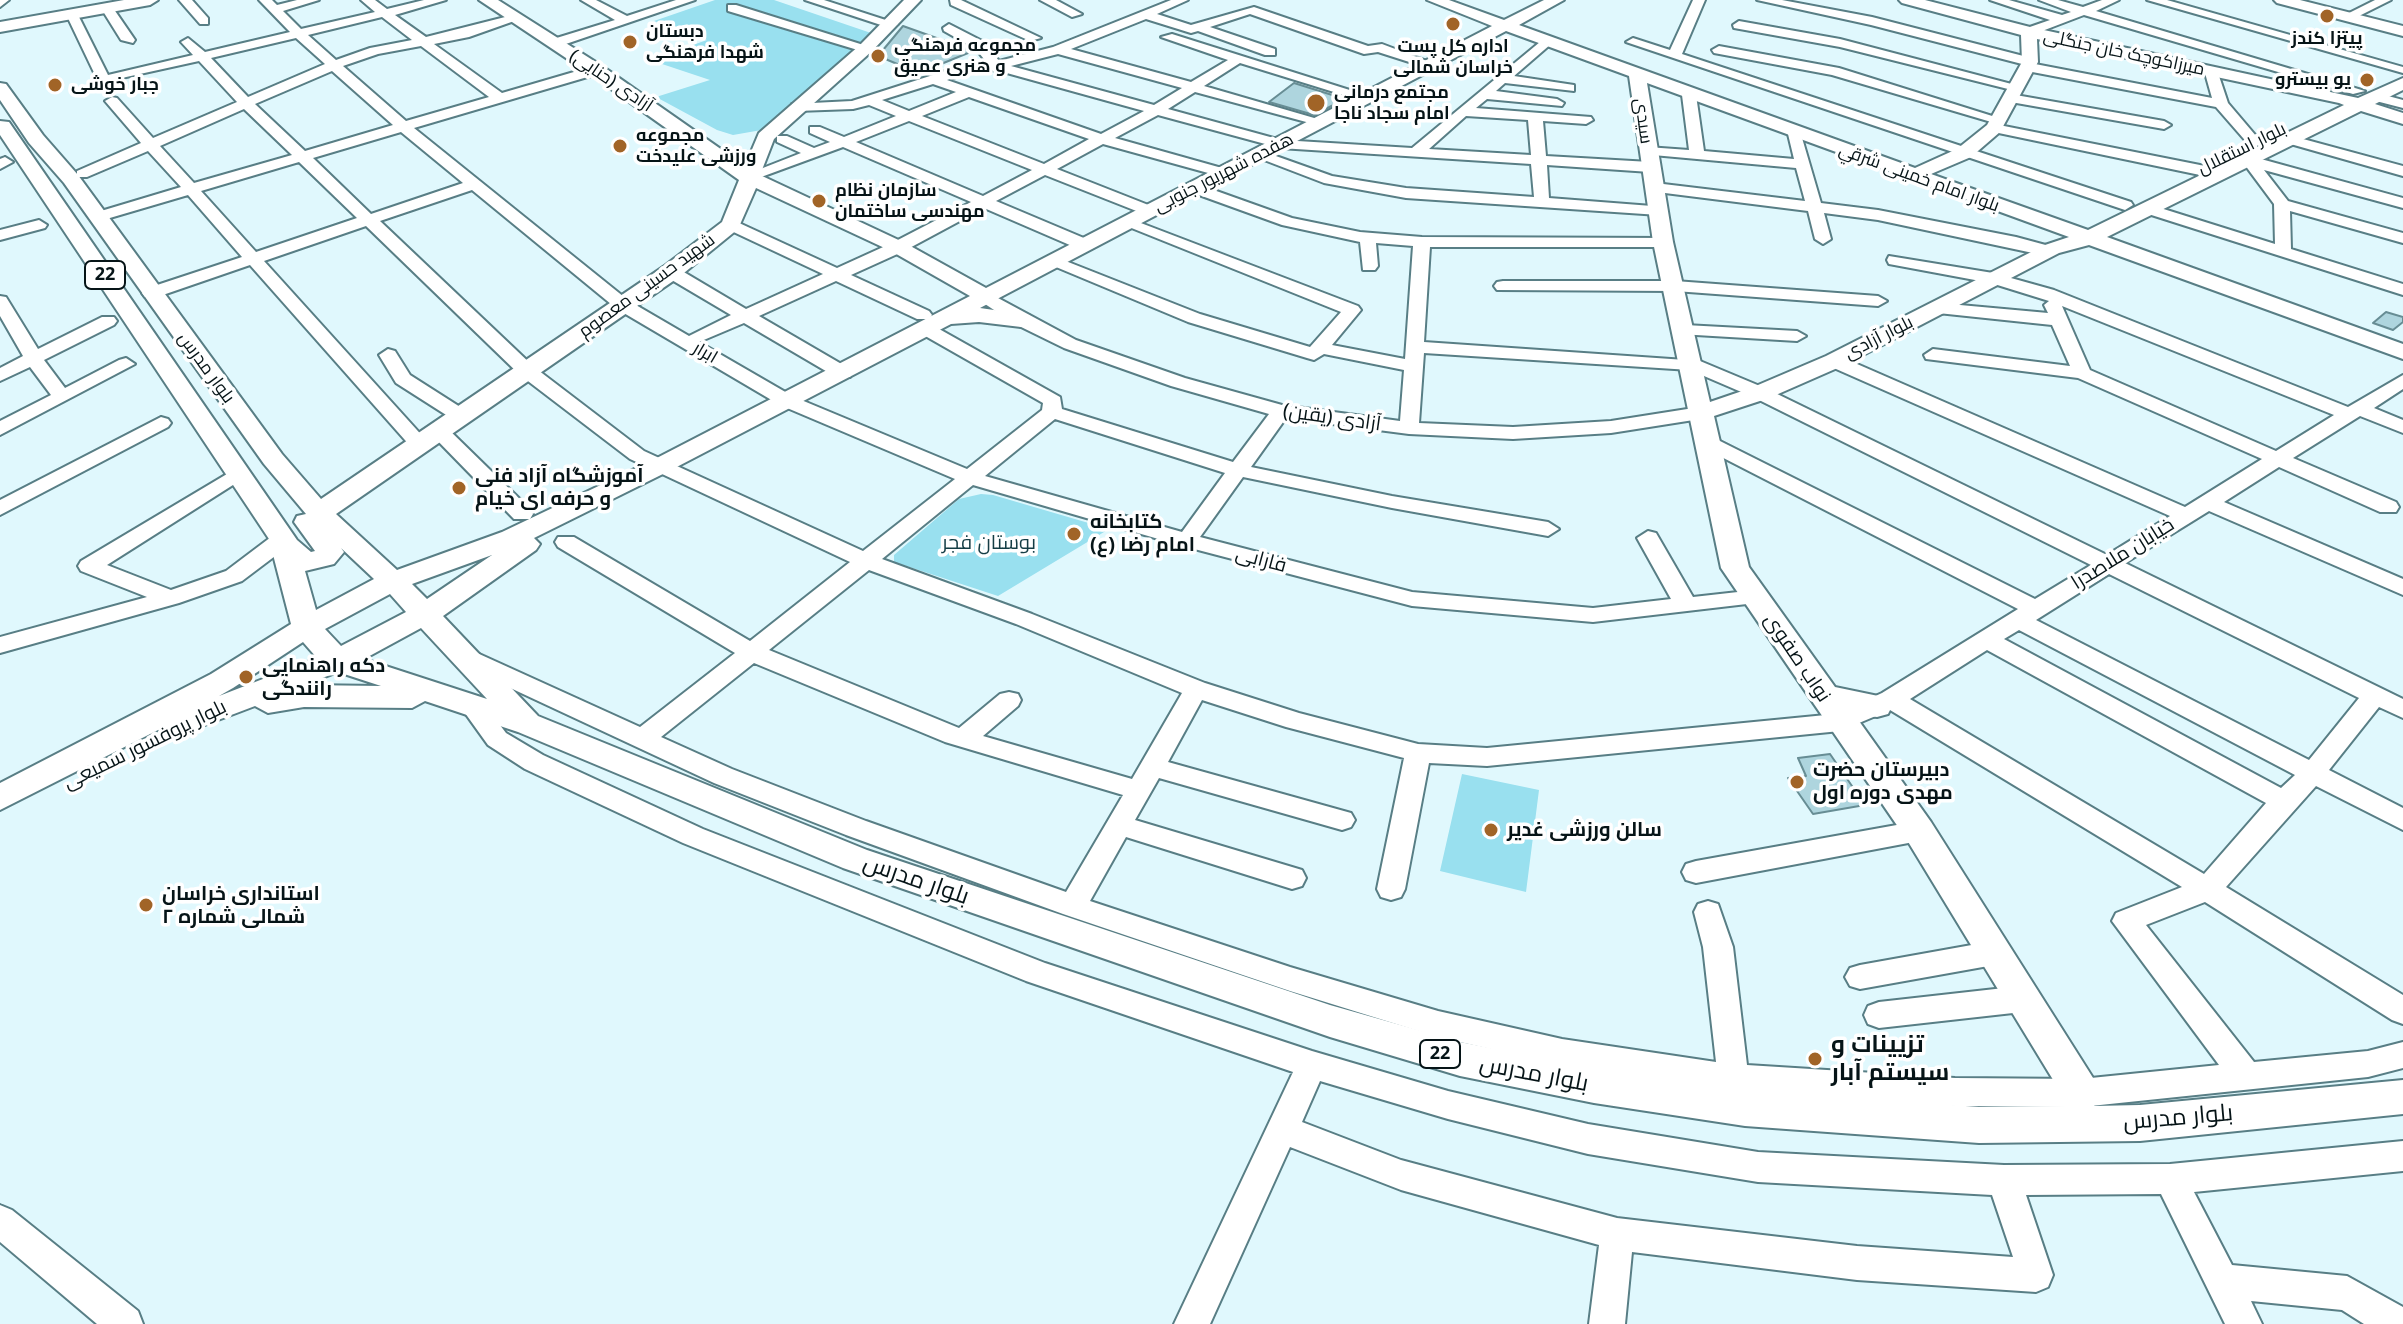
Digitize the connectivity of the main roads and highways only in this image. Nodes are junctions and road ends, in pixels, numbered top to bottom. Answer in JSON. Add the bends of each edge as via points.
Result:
{"nodes":[{"id":1,"x":150,"y":0,"type":"edge"},
{"id":2,"x":489,"y":0,"type":"edge"},
{"id":3,"x":912,"y":0,"type":"edge"},
{"id":4,"x":1435,"y":0,"type":"edge"},
{"id":5,"x":1907,"y":0,"type":"edge"},
{"id":6,"x":2282,"y":0,"type":"edge"},
{"id":7,"x":1549,"y":4,"type":"edge"},
{"id":8,"x":1460,"y":6,"type":"edge"},
{"id":9,"x":2,"y":10,"type":"edge"},
{"id":10,"x":76,"y":10,"type":"edge"},
{"id":11,"x":32,"y":22,"type":"junction"},
{"id":12,"x":1508,"y":25,"type":"junction"},
{"id":13,"x":2403,"y":31,"type":"edge"},
{"id":14,"x":2029,"y":32,"type":"junction"},
{"id":15,"x":0,"y":37,"type":"edge"},
{"id":16,"x":1547,"y":39,"type":"junction"},
{"id":17,"x":1474,"y":43,"type":"junction"},
{"id":18,"x":0,"y":69,"type":"edge"},
{"id":19,"x":2402,"y":74,"type":"edge"},
{"id":20,"x":1660,"y":81,"type":"junction"},
{"id":21,"x":2278,"y":86,"type":"junction"},
{"id":22,"x":0,"y":88,"type":"edge"},
{"id":23,"x":2360,"y":98,"type":"junction"},
{"id":24,"x":2321,"y":110,"type":"junction"},
{"id":25,"x":2403,"y":119,"type":"edge"},
{"id":26,"x":0,"y":121,"type":"edge"},
{"id":27,"x":774,"y":138,"type":"junction"},
{"id":28,"x":700,"y":141,"type":"junction"},
{"id":29,"x":2253,"y":152,"type":"junction"},
{"id":30,"x":11,"y":153,"type":"edge"},
{"id":31,"x":56,"y":160,"type":"junction"},
{"id":32,"x":1651,"y":168,"type":"joint"},
{"id":33,"x":1922,"y":171,"type":"junction"},
{"id":34,"x":748,"y":177,"type":"junction"},
{"id":35,"x":794,"y":198,"type":"junction"},
{"id":36,"x":2037,"y":216,"type":"junction"},
{"id":37,"x":734,"y":217,"type":"junction"},
{"id":38,"x":2097,"y":225,"type":"junction"},
{"id":39,"x":2049,"y":250,"type":"junction"},
{"id":40,"x":1043,"y":267,"type":"junction"},
{"id":41,"x":954,"y":277,"type":"junction"},
{"id":42,"x":985,"y":296,"type":"junction"},
{"id":43,"x":931,"y":321,"type":"junction"},
{"id":44,"x":2403,"y":343,"type":"edge"},
{"id":45,"x":2403,"y":352,"type":"edge"},
{"id":46,"x":1704,"y":428,"type":"junction"},
{"id":47,"x":273,"y":459,"type":"junction"},
{"id":48,"x":625,"y":484,"type":"junction"},
{"id":49,"x":319,"y":513,"type":"junction"},
{"id":50,"x":285,"y":543,"type":"junction"},
{"id":51,"x":393,"y":581,"type":"junction"},
{"id":52,"x":424,"y":615,"type":"junction"},
{"id":53,"x":306,"y":627,"type":"junction"},
{"id":54,"x":337,"y":661,"type":"junction"},
{"id":55,"x":1821,"y":694,"type":"junction"},
{"id":56,"x":459,"y":702,"type":"junction"},
{"id":57,"x":1884,"y":702,"type":"road end"},
{"id":58,"x":177,"y":724,"type":"junction"},
{"id":59,"x":529,"y":724,"type":"junction"},
{"id":60,"x":0,"y":798,"type":"edge"},
{"id":61,"x":0,"y":817,"type":"edge"},
{"id":62,"x":2081,"y":1093,"type":"road end"},
{"id":63,"x":2403,"y":1097,"type":"edge"}],
"edges":[{"from":1,"to":10,"type":"main road"},
{"from":2,"to":28,"type":"main road","name":"آزادی (حنایی)"},
{"from":3,"to":27,"type":"main road","via":[[797,107]]},
{"from":4,"to":8,"type":"main road","name":"بلوار امام خمینی شرقي"},
{"from":5,"to":14,"type":"main road","name":"میرزاکوچک خان جنگلی"},
{"from":6,"to":13,"type":"main road"},
{"from":7,"to":8,"type":"main road","via":[[1514,10]]},
{"from":7,"to":12,"type":"main road","name":"هفده شهریور جنوبی"},
{"from":7,"to":16,"type":"main road","via":[[1540,22]]},
{"from":8,"to":12,"type":"main road","name":"بلوار امام خمینی شرقي"},
{"from":8,"to":17,"type":"main road","via":[[1479,27]]},
{"from":9,"to":10,"type":"main road"},
{"from":9,"to":11,"type":"main road"},
{"from":10,"to":11,"type":"main road"},
{"from":11,"to":15,"type":"main road"},
{"from":12,"to":16,"type":"main road","name":"بلوار امام خمینی شرقي"},
{"from":12,"to":17,"type":"main road","name":"هفده شهریور جنوبی"},
{"from":14,"to":21,"type":"main road","name":"میرزاکوچک خان جنگلی"},
{"from":14,"to":33,"type":"main road","via":[[2028,64],[1996,124],[1964,153]]},
{"from":16,"to":17,"type":"main road"},
{"from":16,"to":20,"type":"main road","name":"بلوار امام خمینی شرقي"},
{"from":17,"to":40,"type":"main road","name":"هفده شهریور جنوبی"},
{"from":18,"to":31,"type":"main road","via":[[49,136]]},
{"from":19,"to":23,"type":"main road","name":"بلوار استقلال"},
{"from":20,"to":32,"type":"main road","name":"سیدی"},
{"from":20,"to":33,"type":"main road","name":"بلوار امام خمینی شرقي"},
{"from":20,"to":36,"type":"main road","name":"بلوار امام خمینی شرقي","via":[[1795,134]]},
{"from":21,"to":23,"type":"main road","name":"میرزاکوچک خان جنگلی"},
{"from":21,"to":24,"type":"main road","via":[[2302,94]]},
{"from":22,"to":30,"type":"main road"},
{"from":23,"to":24,"type":"main road","name":"بلوار استقلال"},
{"from":23,"to":25,"type":"main road","name":"میرزاکوچک خان جنگلی"},
{"from":23,"to":29,"type":"main road","name":"بلوار استقلال","via":[[2292,140]]},
{"from":24,"to":29,"type":"main road","name":"بلوار استقلال"},
{"from":26,"to":30,"type":"main road"},
{"from":27,"to":28,"type":"main road"},
{"from":27,"to":34,"type":"main road"},
{"from":28,"to":34,"type":"main road","name":"آزادی (حنایی)"},
{"from":29,"to":38,"type":"main road","name":"بلوار استقلال","via":[[2200,170]]},
{"from":29,"to":38,"type":"main road","name":"بلوار استقلال","via":[[2148,209]]},
{"from":30,"to":31,"type":"main road","name":"بلوار مدرس"},
{"from":30,"to":50,"type":"main road","name":"بلوار مدرس","number":"22","via":[[39,179]]},
{"from":31,"to":47,"type":"main road","name":"بلوار مدرس"},
{"from":32,"to":46,"type":"main road","name":"نواب صفوی"},
{"from":33,"to":36,"type":"main road","name":"بلوار امام خمینی شرقي"},
{"from":34,"to":35,"type":"main road","name":"آزادی (حنایی)"},
{"from":34,"to":37,"type":"main road"},
{"from":35,"to":37,"type":"main road","via":[[755,200]]},
{"from":35,"to":41,"type":"main road","name":"آزادی (حنایی)"},
{"from":36,"to":38,"type":"main road"},
{"from":36,"to":38,"type":"main road","name":"بلوار امام خمینی شرقي"},
{"from":36,"to":39,"type":"main road","via":[[2050,238]]},
{"from":37,"to":49,"type":"main road","name":"شهید حسینی معصوم","via":[[671,272]]},
{"from":38,"to":39,"type":"main road","name":"بلوار آزادی"},
{"from":38,"to":44,"type":"main road","via":[[2119,232],[2133,246]]},
{"from":38,"to":45,"type":"main road","name":"بلوار امام خمینی شرقي"},
{"from":39,"to":46,"type":"main road","name":"بلوار آزادی","via":[[1834,361],[1760,393]]},
{"from":40,"to":41,"type":"main road"},
{"from":40,"to":42,"type":"main road","name":"هفده شهریور جنوبی"},
{"from":40,"to":43,"type":"main road","via":[[1024,294],[1024,322],[979,315]]},
{"from":41,"to":42,"type":"main road","name":"آزادی (حنایی)"},
{"from":41,"to":43,"type":"main road"},
{"from":42,"to":43,"type":"main road","name":"هفده شهریور جنوبی"},
{"from":43,"to":48,"type":"main road","name":"هفده شهریور جنوبی","via":[[843,373]]},
{"from":46,"to":55,"type":"main road","name":"نواب صفوی","via":[[1735,568]]},
{"from":47,"to":49,"type":"main road","name":"بلوار مدرس"},
{"from":47,"to":50,"type":"main road","via":[[286,498],[330,552],[305,562]]},
{"from":48,"to":51,"type":"main road","name":"بلوار پروفسور سمیعی","via":[[512,538]]},
{"from":48,"to":52,"type":"main road","name":"بلوار پروفسور سمیعی"},
{"from":49,"to":51,"type":"main road","name":"بلوار مدرس"},
{"from":50,"to":53,"type":"main road","name":"بلوار مدرس","number":"22"},
{"from":51,"to":52,"type":"main road","name":"بلوار مدرس"},
{"from":51,"to":53,"type":"main road","name":"بلوار پروفسور سمیعی"},
{"from":52,"to":54,"type":"main road","name":"بلوار پروفسور سمیعی"},
{"from":52,"to":59,"type":"main road","name":"بلوار مدرس"},
{"from":53,"to":54,"type":"main road","number":"22"},
{"from":53,"to":60,"type":"main road","name":"بلوار پروفسور سمیعی","via":[[210,688]]},
{"from":54,"to":56,"type":"main road","name":"بلوار مدرس","number":"22"},
{"from":54,"to":58,"type":"main road","name":"بلوار پروفسور سمیعی"},
{"from":55,"to":57,"type":"main road","via":[[1850,703]]},
{"from":55,"to":62,"type":"main road","name":"نواب صفوی","via":[[1919,831]]},
{"from":56,"to":58,"type":"main road","via":[[304,696]]},
{"from":56,"to":59,"type":"main road","name":"بلوار مدرس","number":"22"},
{"from":58,"to":61,"type":"main road","name":"بلوار پروفسور سمیعی"},
{"from":59,"to":63,"type":"main road","name":"بلوار مدرس","number":"22","via":[[855,859],[1330,1021],[1475,1062],[1594,1086],[1745,1108],[1979,1125],[2140,1123]]}]}
